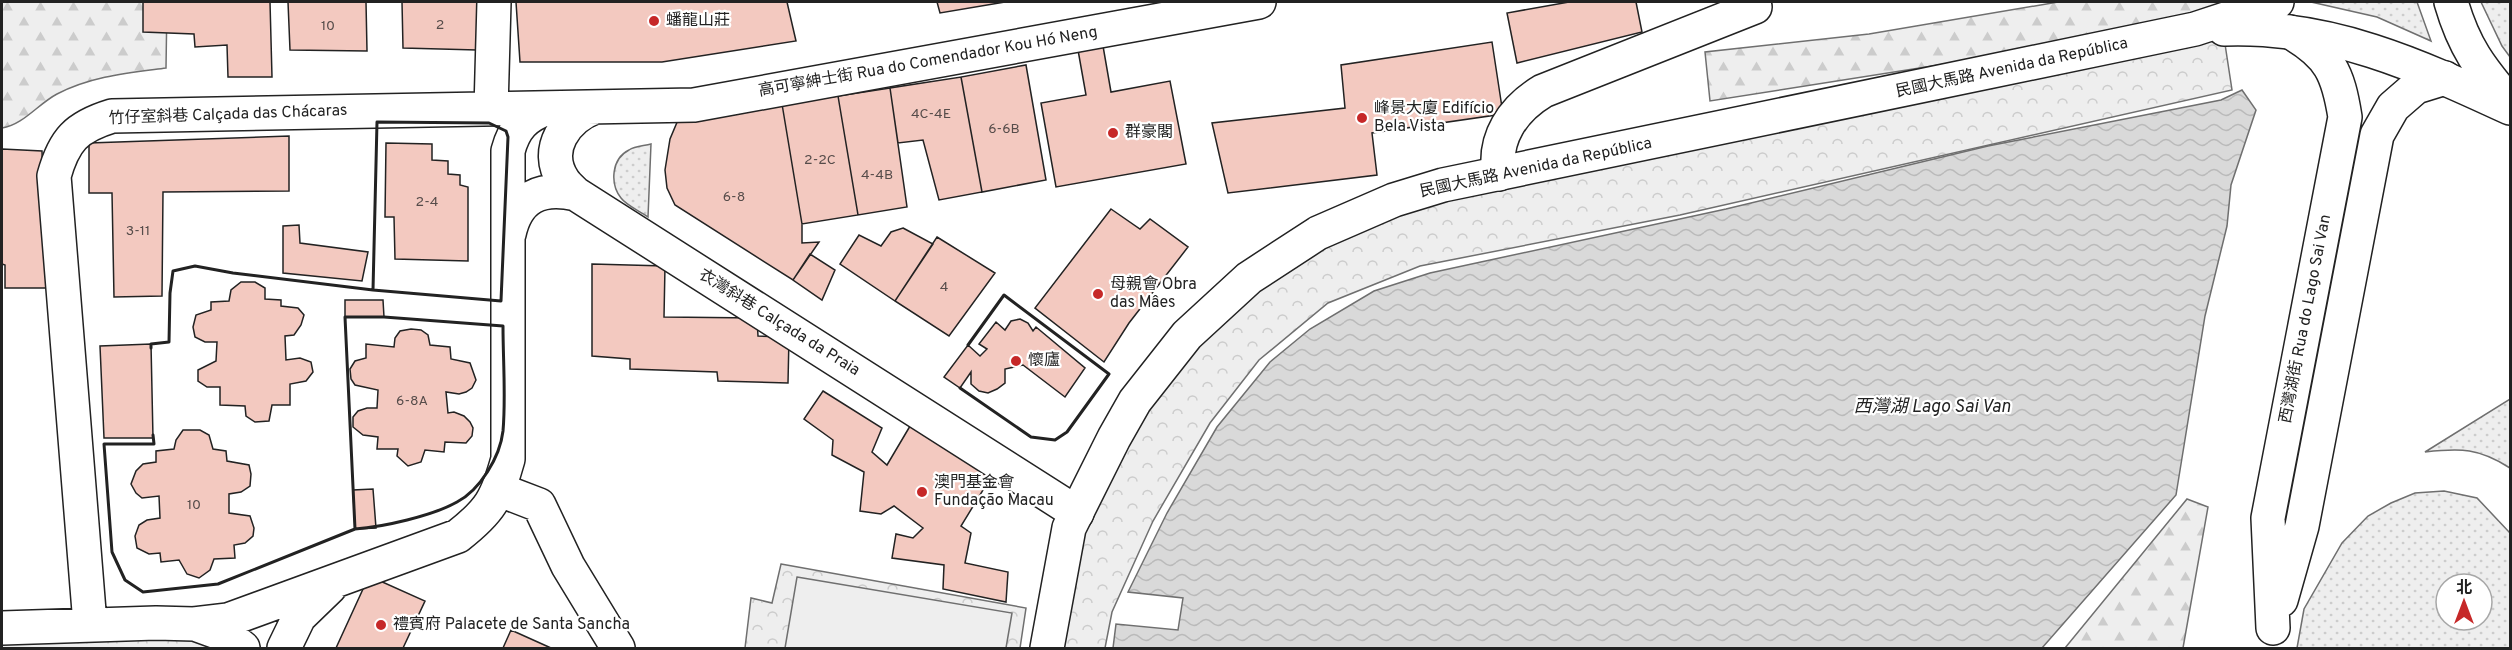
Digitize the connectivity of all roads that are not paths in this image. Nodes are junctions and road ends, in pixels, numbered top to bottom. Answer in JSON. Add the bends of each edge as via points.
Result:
{"nodes":[{"id":1,"x":494,"y":2,"type":"edge"},
{"id":2,"x":1259,"y":2,"type":"edge"},
{"id":3,"x":2451,"y":2,"type":"edge"},
{"id":4,"x":1755,"y":8,"type":"dead end"},
{"id":5,"x":2276,"y":11,"type":"edge"},
{"id":6,"x":2445,"y":78,"type":"junction"},
{"id":7,"x":2511,"y":103,"type":"edge"},
{"id":8,"x":595,"y":107,"type":"junction"},
{"id":9,"x":2511,"y":108,"type":"edge"},
{"id":10,"x":519,"y":111,"type":"junction"},
{"id":11,"x":557,"y":165,"type":"junction"},
{"id":12,"x":1499,"y":174,"type":"junction"},
{"id":13,"x":576,"y":194,"type":"junction"},
{"id":14,"x":508,"y":237,"type":"junction"},
{"id":15,"x":500,"y":490,"type":"junction"},
{"id":16,"x":1077,"y":513,"type":"junction"},
{"id":17,"x":361,"y":572,"type":"junction"},
{"id":18,"x":90,"y":624,"type":"junction"},
{"id":19,"x":194,"y":624,"type":"junction"},
{"id":20,"x":2,"y":628,"type":"edge"},
{"id":21,"x":2271,"y":638,"type":"edge"},
{"id":22,"x":243,"y":648,"type":"edge"},
{"id":23,"x":284,"y":648,"type":"edge"},
{"id":24,"x":618,"y":648,"type":"edge"},
{"id":25,"x":1047,"y":648,"type":"edge"}],
"edges":[{"from":1,"to":10,"type":"street"},
{"from":2,"to":8,"type":"street","name":"高可寧紳士街 Rua do Comendador Kou Hó Neng","via":[[694,105]]},
{"from":3,"to":7,"type":"street","via":[[2458,27],[2479,67]]},
{"from":4,"to":12,"type":"street","via":[[1531,98],[1506,128],[1498,154]]},
{"from":5,"to":6,"type":"street","name":"民國大馬路 Avenida da República"},
{"from":5,"to":12,"type":"street","name":"民國大馬路 Avenida da República"},
{"from":5,"to":21,"type":"street","name":"西灣湖街 Rua do Lago Sai Van","via":[[2325,58],[2340,86],[2345,117],[2268,518]]},
{"from":6,"to":9,"type":"street","name":"民國大馬路 Avenida da República"},
{"from":6,"to":21,"type":"street","name":"西灣湖街 Rua do Lago Sai Van","via":[[2416,87],[2393,107],[2377,135],[2302,526]]},
{"from":8,"to":10,"type":"street","name":"竹仔室斜巷 Calçada das Chácaras"},
{"from":8,"to":11,"type":"street","via":[[569,122],[556,150]]},
{"from":10,"to":11,"type":"street","name":"衣灣斜巷 Calçada da Praia","via":[[537,124]]},
{"from":10,"to":14,"type":"street","via":[[508,151]]},
{"from":10,"to":18,"type":"street","name":"竹仔室斜巷 Calçada das Chácaras","via":[[112,116],[90,122],[72,136],[60,154],[54,177]]},
{"from":11,"to":13,"type":"street","name":"衣灣斜巷 Calçada da Praia","via":[[563,180]]},
{"from":12,"to":16,"type":"street","name":"民國大馬路 Avenida da República","via":[[1443,185],[1355,215],[1309,238],[1249,278],[1187,335],[1135,401]]},
{"from":13,"to":14,"type":"street","via":[[559,190],[530,198],[518,208]]},
{"from":13,"to":16,"type":"street","name":"衣灣斜巷 Calçada da Praia"},
{"from":14,"to":15,"type":"street","via":[[508,459]]},
{"from":15,"to":17,"type":"street","via":[[483,516],[458,536]]},
{"from":15,"to":24,"type":"street","via":[[539,505],[568,566]]},
{"from":16,"to":25,"type":"street","name":"民國大馬路 Avenida da República","via":[[1069,528]]},
{"from":17,"to":19,"type":"street","via":[[228,620]]},
{"from":17,"to":23,"type":"street","via":[[328,588],[313,602],[299,617]]},
{"from":18,"to":19,"type":"street"},
{"from":18,"to":20,"type":"street"},
{"from":19,"to":22,"type":"street","via":[[228,636]]}]}
